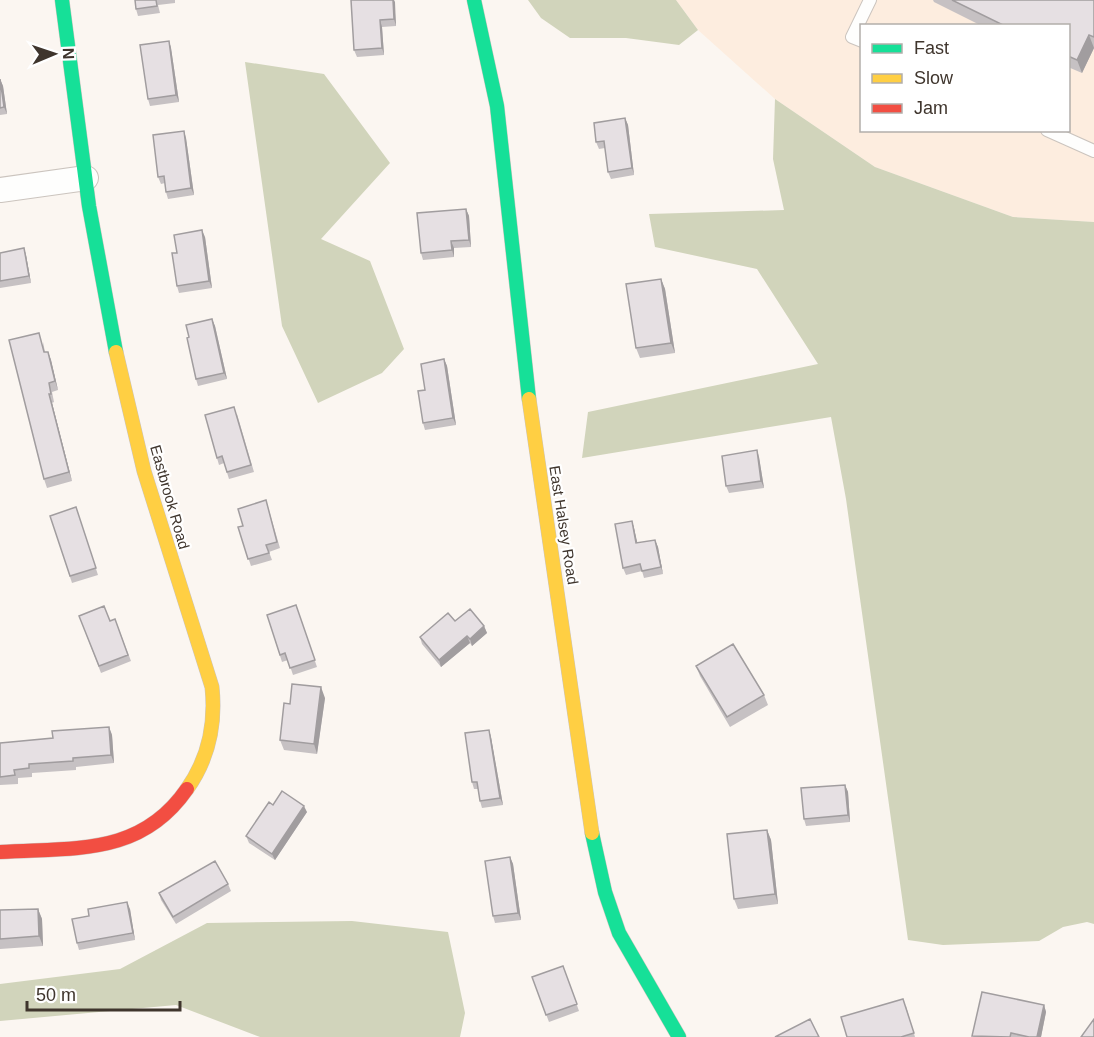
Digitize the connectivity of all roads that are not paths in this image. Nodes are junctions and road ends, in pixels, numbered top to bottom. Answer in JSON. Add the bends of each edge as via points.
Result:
{"nodes":[{"id":1,"x":62,"y":0,"type":"edge"},
{"id":2,"x":474,"y":0,"type":"edge"},
{"id":3,"x":870,"y":0,"type":"edge"},
{"id":4,"x":860,"y":41,"type":"edge"},
{"id":5,"x":1051,"y":132,"type":"edge"},
{"id":6,"x":1094,"y":151,"type":"edge"},
{"id":7,"x":86,"y":178,"type":"junction"},
{"id":8,"x":0,"y":190,"type":"edge"},
{"id":9,"x":0,"y":852,"type":"edge"},
{"id":10,"x":679,"y":1037,"type":"edge"}],
"edges":[{"from":1,"to":7,"type":"street","name":"Eastbrook Road"},
{"from":2,"to":10,"type":"street","name":"East Halsey Road","via":[[497,105],[530,409],[588,817],[619,933]]},
{"from":3,"to":4,"type":"lane","via":[[852,37]]},
{"from":5,"to":6,"type":"lane"},
{"from":7,"to":8,"type":"street"},
{"from":7,"to":9,"type":"street","name":"Eastbrook Road","via":[[120,371],[144,471],[212,687],[214,724],[196,776],[171,810],[149,827],[111,844]]}]}
